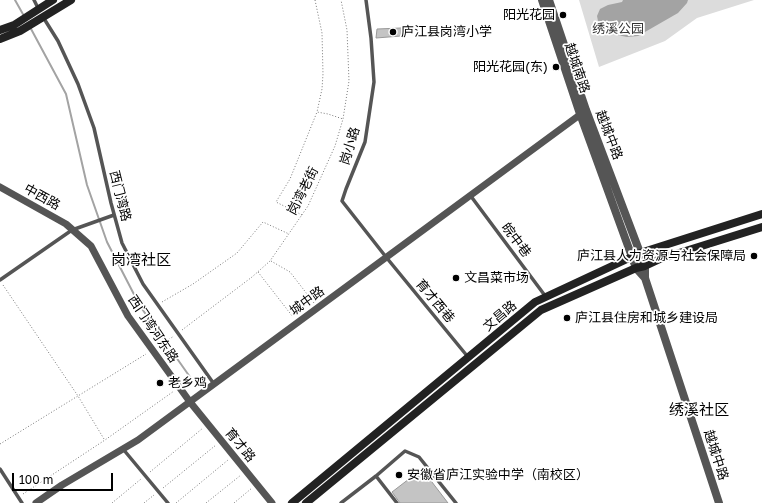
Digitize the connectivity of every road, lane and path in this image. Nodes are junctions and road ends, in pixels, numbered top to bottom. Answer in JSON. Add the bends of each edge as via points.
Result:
{"nodes":[{"id":1,"x":34,"y":0,"type":"edge"},
{"id":2,"x":53,"y":0,"type":"edge"},
{"id":3,"x":71,"y":0,"type":"edge"},
{"id":4,"x":315,"y":0,"type":"edge"},
{"id":5,"x":341,"y":0,"type":"edge"},
{"id":6,"x":366,"y":0,"type":"edge"},
{"id":7,"x":542,"y":0,"type":"edge"},
{"id":8,"x":548,"y":0,"type":"edge"},
{"id":9,"x":39,"y":9,"type":"junction"},
{"id":10,"x":43,"y":17,"type":"junction"},
{"id":11,"x":0,"y":30,"type":"edge"},
{"id":12,"x":0,"y":39,"type":"edge"},
{"id":13,"x":316,"y":112,"type":"junction"},
{"id":14,"x":583,"y":112,"type":"junction"},
{"id":15,"x":343,"y":119,"type":"junction"},
{"id":16,"x":0,"y":187,"type":"edge"},
{"id":17,"x":470,"y":195,"type":"junction"},
{"id":18,"x":762,"y":214,"type":"edge"},
{"id":19,"x":114,"y":215,"type":"junction"},
{"id":20,"x":302,"y":215,"type":"junction"},
{"id":21,"x":762,"y":227,"type":"edge"},
{"id":22,"x":72,"y":230,"type":"junction"},
{"id":23,"x":289,"y":234,"type":"junction"},
{"id":24,"x":640,"y":253,"type":"junction"},
{"id":25,"x":632,"y":256,"type":"junction"},
{"id":26,"x":386,"y":258,"type":"junction"},
{"id":27,"x":270,"y":261,"type":"junction"},
{"id":28,"x":645,"y":266,"type":"junction"},
{"id":29,"x":636,"y":268,"type":"junction"},
{"id":30,"x":258,"y":272,"type":"junction"},
{"id":31,"x":645,"y":278,"type":"junction"},
{"id":32,"x":0,"y":280,"type":"edge"},
{"id":33,"x":2,"y":284,"type":"dead end"},
{"id":34,"x":546,"y":297,"type":"junction"},
{"id":35,"x":158,"y":304,"type":"junction"},
{"id":36,"x":318,"y":307,"type":"junction"},
{"id":37,"x":297,"y":323,"type":"junction"},
{"id":38,"x":178,"y":333,"type":"junction"},
{"id":39,"x":152,"y":350,"type":"junction"},
{"id":40,"x":468,"y":357,"type":"junction"},
{"id":41,"x":214,"y":384,"type":"junction"},
{"id":42,"x":179,"y":387,"type":"junction"},
{"id":43,"x":78,"y":396,"type":"junction"},
{"id":44,"x":190,"y":402,"type":"junction"},
{"id":45,"x":208,"y":424,"type":"junction"},
{"id":46,"x":105,"y":440,"type":"junction"},
{"id":47,"x":221,"y":440,"type":"junction"},
{"id":48,"x":0,"y":444,"type":"edge"},
{"id":49,"x":123,"y":449,"type":"junction"},
{"id":50,"x":233,"y":456,"type":"junction"},
{"id":51,"x":0,"y":469,"type":"edge"},
{"id":52,"x":246,"y":471,"type":"junction"},
{"id":53,"x":145,"y":475,"type":"junction"},
{"id":54,"x":376,"y":476,"type":"junction"},
{"id":55,"x":257,"y":484,"type":"junction"},
{"id":56,"x":158,"y":492,"type":"junction"},
{"id":57,"x":18,"y":497,"type":"junction"},
{"id":58,"x":41,"y":502,"type":"edge"},
{"id":59,"x":22,"y":503,"type":"edge"},
{"id":60,"x":112,"y":503,"type":"edge"},
{"id":61,"x":144,"y":503,"type":"edge"},
{"id":62,"x":168,"y":503,"type":"edge"},
{"id":63,"x":176,"y":503,"type":"edge"},
{"id":64,"x":206,"y":503,"type":"edge"},
{"id":65,"x":234,"y":503,"type":"edge"},
{"id":66,"x":272,"y":503,"type":"edge"},
{"id":67,"x":292,"y":503,"type":"edge"},
{"id":68,"x":306,"y":503,"type":"edge"},
{"id":69,"x":341,"y":503,"type":"edge"},
{"id":70,"x":397,"y":503,"type":"edge"},
{"id":71,"x":456,"y":503,"type":"edge"},
{"id":72,"x":719,"y":503,"type":"edge"}],
"edges":[{"from":1,"to":9,"type":"lane","name":"西门湾路"},
{"from":2,"to":9,"type":"main road"},
{"from":3,"to":10,"type":"main road"},
{"from":4,"to":13,"type":"path","via":[[322,33],[323,74]]},
{"from":5,"to":15,"type":"path","name":"岗湾老街","via":[[347,30],[349,81]]},
{"from":6,"to":26,"type":"lane","name":"岗小路","via":[[374,82],[365,142],[342,201]]},
{"from":7,"to":14,"type":"street","name":"越城南路"},
{"from":8,"to":14,"type":"street","name":"越城中路"},
{"from":9,"to":10,"type":"lane","name":"西门湾路"},
{"from":9,"to":11,"type":"main road","via":[[14,25]]},
{"from":10,"to":12,"type":"main road"},
{"from":10,"to":19,"type":"lane","name":"西门湾路","via":[[58,41],[78,84],[94,128]]},
{"from":13,"to":15,"type":"path"},
{"from":13,"to":20,"type":"path","via":[[290,178],[276,202]]},
{"from":14,"to":17,"type":"street","name":"城中路"},
{"from":14,"to":24,"type":"street","name":"越城中路"},
{"from":14,"to":25,"type":"street","name":"越城南路"},
{"from":15,"to":20,"type":"path","name":"岗湾老街","via":[[335,146]]},
{"from":16,"to":22,"type":"street","name":"中西路","via":[[66,224]]},
{"from":17,"to":26,"type":"street","name":"城中路"},
{"from":17,"to":34,"type":"lane","name":"皖中巷"},
{"from":18,"to":24,"type":"main road","name":"文昌路"},
{"from":19,"to":22,"type":"lane"},
{"from":19,"to":35,"type":"lane","name":"西门湾路","via":[[122,243],[143,284]]},
{"from":20,"to":23,"type":"path","name":"岗湾老街"},
{"from":21,"to":28,"type":"main road","name":"文昌路"},
{"from":22,"to":32,"type":"lane"},
{"from":22,"to":39,"type":"street","name":"西门湾河东路","via":[[91,246],[128,316]]},
{"from":23,"to":27,"type":"path","name":"岗湾老街"},
{"from":23,"to":35,"type":"path","via":[[263,222],[238,253]]},
{"from":24,"to":25,"type":"main road","name":"文昌路"},
{"from":24,"to":28,"type":"street","name":"越城中路"},
{"from":25,"to":29,"type":"street","name":"越城中路"},
{"from":25,"to":34,"type":"main road","name":"文昌路"},
{"from":26,"to":36,"type":"street","name":"城中路"},
{"from":26,"to":40,"type":"lane","name":"育才西巷"},
{"from":27,"to":30,"type":"path","name":"岗湾老街"},
{"from":27,"to":36,"type":"path","via":[[290,272]]},
{"from":28,"to":29,"type":"main road","name":"文昌路"},
{"from":28,"to":31,"type":"street","name":"越城中路"},
{"from":29,"to":31,"type":"street","name":"越城中路"},
{"from":29,"to":68,"type":"main road","name":"文昌路","via":[[541,310]]},
{"from":30,"to":37,"type":"path"},
{"from":30,"to":38,"type":"path","name":"岗湾老街"},
{"from":31,"to":72,"type":"street","name":"越城中路"},
{"from":33,"to":43,"type":"path"},
{"from":34,"to":40,"type":"main road","name":"文昌路","via":[[535,302]]},
{"from":35,"to":38,"type":"lane","name":"西门湾路"},
{"from":36,"to":37,"type":"street","name":"城中路"},
{"from":37,"to":41,"type":"street","name":"城中路"},
{"from":38,"to":39,"type":"path","name":"岗湾老街"},
{"from":38,"to":41,"type":"lane","name":"西门湾路"},
{"from":39,"to":42,"type":"street","name":"西门湾河东路"},
{"from":39,"to":43,"type":"path","name":"岗湾老街"},
{"from":40,"to":67,"type":"main road","name":"文昌路"},
{"from":41,"to":44,"type":"street","name":"城中路"},
{"from":42,"to":44,"type":"street","name":"西门湾河东路"},
{"from":42,"to":46,"type":"path"},
{"from":43,"to":46,"type":"path"},
{"from":43,"to":48,"type":"path","name":"岗湾老街"},
{"from":44,"to":45,"type":"street","name":"育才路"},
{"from":44,"to":49,"type":"street","name":"城中路"},
{"from":45,"to":47,"type":"street","name":"育才路"},
{"from":45,"to":53,"type":"path"},
{"from":46,"to":57,"type":"path"},
{"from":47,"to":50,"type":"street","name":"育才路"},
{"from":47,"to":56,"type":"path"},
{"from":49,"to":53,"type":"lane"},
{"from":49,"to":58,"type":"street","name":"城中路","via":[[62,485]]},
{"from":50,"to":52,"type":"street","name":"育才路"},
{"from":50,"to":63,"type":"path"},
{"from":51,"to":57,"type":"lane"},
{"from":52,"to":55,"type":"street","name":"育才路"},
{"from":52,"to":64,"type":"path"},
{"from":53,"to":56,"type":"lane"},
{"from":53,"to":60,"type":"path"},
{"from":54,"to":69,"type":"lane"},
{"from":54,"to":70,"type":"lane"},
{"from":54,"to":71,"type":"lane","via":[[405,451],[419,457]]},
{"from":55,"to":65,"type":"path"},
{"from":55,"to":66,"type":"street","name":"育才路"},
{"from":56,"to":61,"type":"path"},
{"from":56,"to":62,"type":"lane"},
{"from":57,"to":59,"type":"lane"}]}
